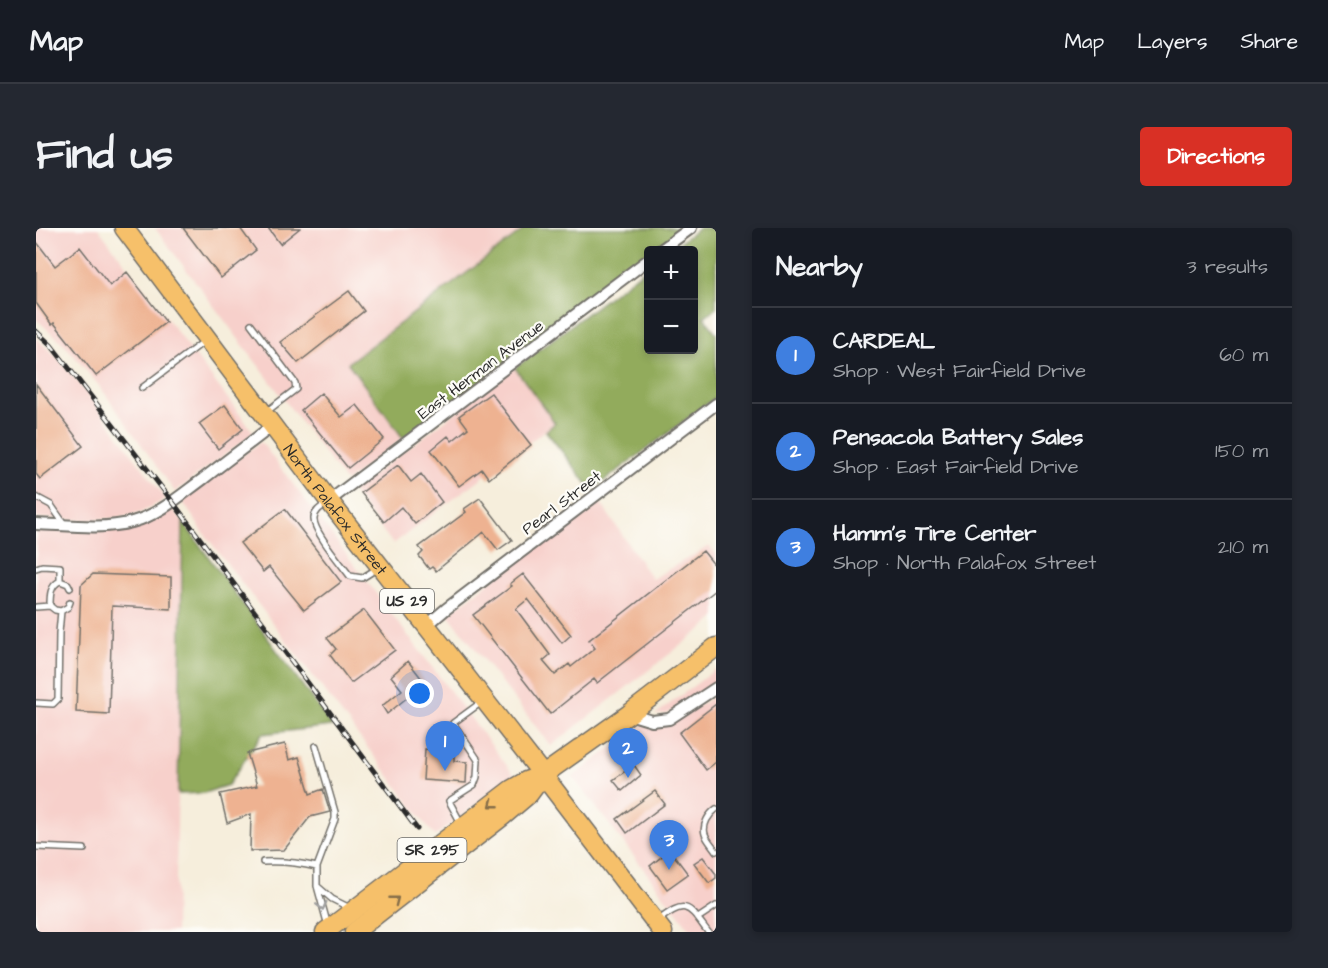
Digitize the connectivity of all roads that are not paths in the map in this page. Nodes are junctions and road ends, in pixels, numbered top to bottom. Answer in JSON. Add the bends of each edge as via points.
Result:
{"nodes":[{"id":1,"x":124,"y":228,"type":"edge"},
{"id":2,"x":691,"y":228,"type":"edge"},
{"id":3,"x":666,"y":246,"type":"edge"},
{"id":4,"x":644,"y":263,"type":"edge"},
{"id":5,"x":251,"y":324,"type":"dead end"},
{"id":6,"x":207,"y":339,"type":"junction"},
{"id":7,"x":142,"y":388,"type":"dead end"},
{"id":8,"x":716,"y":404,"type":"edge"},
{"id":9,"x":268,"y":420,"type":"junction"},
{"id":10,"x":36,"y":497,"type":"edge"},
{"id":11,"x":329,"y":501,"type":"junction"},
{"id":12,"x":36,"y":524,"type":"edge"},
{"id":13,"x":65,"y":525,"type":"junction"},
{"id":14,"x":380,"y":566,"type":"junction"},
{"id":15,"x":36,"y":568,"type":"edge"},
{"id":16,"x":60,"y":581,"type":"junction"},
{"id":17,"x":70,"y":588,"type":"dead end"},
{"id":18,"x":70,"y":602,"type":"dead end"},
{"id":19,"x":50,"y":606,"type":"junction"},
{"id":20,"x":36,"y":607,"type":"edge"},
{"id":21,"x":61,"y":611,"type":"junction"},
{"id":22,"x":426,"y":626,"type":"junction"},
{"id":23,"x":716,"y":647,"type":"edge"},
{"id":24,"x":716,"y":688,"type":"edge"},
{"id":25,"x":484,"y":700,"type":"junction"},
{"id":26,"x":36,"y":703,"type":"edge"},
{"id":27,"x":629,"y":714,"type":"junction"},
{"id":28,"x":316,"y":746,"type":"dead end"},
{"id":29,"x":543,"y":776,"type":"junction"},
{"id":30,"x":716,"y":809,"type":"edge"},
{"id":31,"x":462,"y":827,"type":"junction"},
{"id":32,"x":714,"y":842,"type":"edge"},
{"id":33,"x":36,"y":847,"type":"edge"},
{"id":34,"x":84,"y":849,"type":"dead end"},
{"id":35,"x":716,"y":851,"type":"edge"},
{"id":36,"x":263,"y":862,"type":"dead end"},
{"id":37,"x":317,"y":867,"type":"junction"},
{"id":38,"x":317,"y":886,"type":"junction"},
{"id":39,"x":716,"y":906,"type":"edge"},
{"id":40,"x":354,"y":910,"type":"junction"},
{"id":41,"x":698,"y":918,"type":"junction"},
{"id":42,"x":659,"y":927,"type":"edge"},
{"id":43,"x":327,"y":931,"type":"edge"},
{"id":44,"x":354,"y":932,"type":"edge"},
{"id":45,"x":708,"y":932,"type":"edge"}],
"edges":[{"from":1,"to":6,"type":"main road","name":"North Palafox Street","number":"US 29"},
{"from":2,"to":3,"type":"street"},
{"from":4,"to":11,"type":"street","name":"East Herman Avenue"},
{"from":5,"to":9,"type":"lane","via":[[295,383],[296,389]]},
{"from":6,"to":7,"type":"lane"},
{"from":6,"to":9,"type":"main road","name":"North Palafox Street","number":"US 29"},
{"from":8,"to":22,"type":"street","name":"Pearl Street"},
{"from":9,"to":11,"type":"main road","name":"North Palafox Street","number":"US 29"},
{"from":9,"to":13,"type":"street","via":[[182,494],[152,514],[120,524]]},
{"from":10,"to":13,"type":"lane","via":[[51,505]]},
{"from":11,"to":14,"type":"main road","name":"North Palafox Street","number":"US 29"},
{"from":11,"to":14,"type":"lane","via":[[316,512],[313,521],[318,534],[350,576],[362,578]]},
{"from":12,"to":13,"type":"street"},
{"from":14,"to":22,"type":"main road","name":"North Palafox Street","number":"US 29"},
{"from":15,"to":16,"type":"lane","via":[[60,567]]},
{"from":16,"to":17,"type":"lane"},
{"from":16,"to":19,"type":"lane","via":[[51,590]]},
{"from":18,"to":21,"type":"lane"},
{"from":19,"to":20,"type":"lane"},
{"from":19,"to":21,"type":"lane"},
{"from":21,"to":26,"type":"lane","via":[[58,699],[53,704]]},
{"from":22,"to":25,"type":"main road","name":"North Palafox Street","number":"US 29"},
{"from":23,"to":27,"type":"main road","number":"SR 295"},
{"from":24,"to":27,"type":"street","via":[[669,719],[652,721]]},
{"from":25,"to":29,"type":"main road","name":"North Palafox Street","number":"US 29"},
{"from":25,"to":31,"type":"lane","via":[[453,723],[478,760],[474,785],[449,801]]},
{"from":27,"to":29,"type":"main road","number":"SR 295"},
{"from":28,"to":37,"type":"lane","via":[[335,812]]},
{"from":29,"to":31,"type":"main road","number":"SR 295","one_way":true,"via":[[512,789]]},
{"from":29,"to":42,"type":"main road","name":"North Palafox Street","number":"US 29"},
{"from":44,"to":29,"type":"main road","number":"SR 295","one_way":true,"via":[[503,816]]},
{"from":30,"to":32,"type":"lane","via":[[704,827],[705,835]]},
{"from":31,"to":40,"type":"main road","number":"SR 295"},
{"from":32,"to":35,"type":"lane"},
{"from":33,"to":34,"type":"lane"},
{"from":36,"to":37,"type":"lane"},
{"from":37,"to":38,"type":"lane"},
{"from":38,"to":40,"type":"lane"},
{"from":38,"to":43,"type":"lane","one_way":true},
{"from":39,"to":41,"type":"lane"},
{"from":40,"to":43,"type":"main road","number":"SR 295"},
{"from":41,"to":42,"type":"lane","via":[[688,908],[680,907],[672,910]]},
{"from":41,"to":45,"type":"lane"}]}
